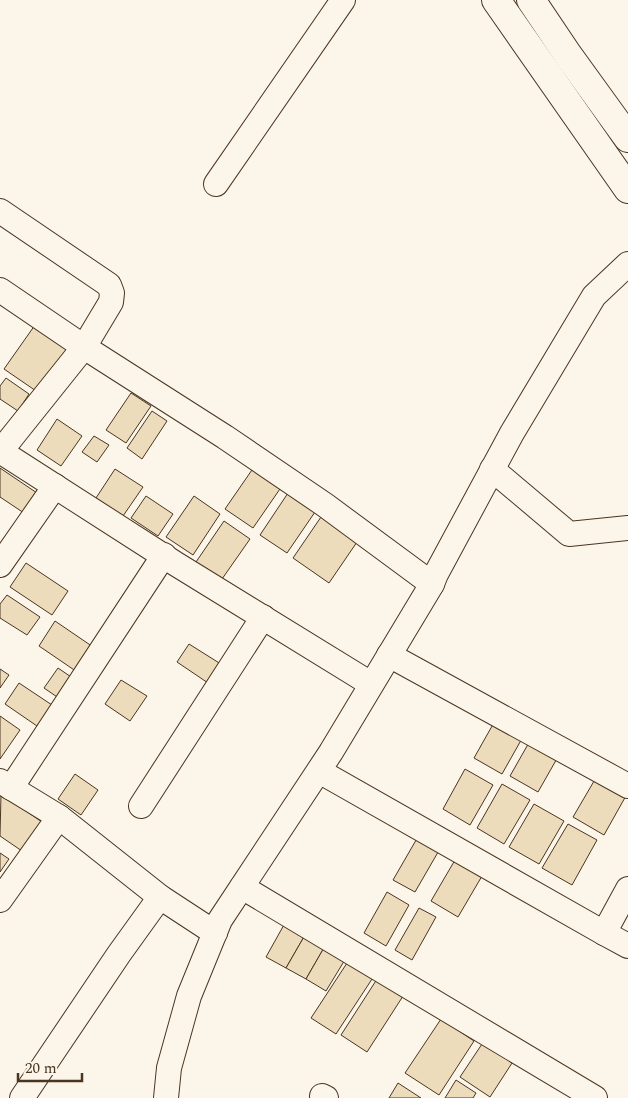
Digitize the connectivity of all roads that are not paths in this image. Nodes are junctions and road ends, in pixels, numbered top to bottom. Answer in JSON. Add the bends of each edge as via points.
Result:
{"nodes":[{"id":1,"x":343,"y":0,"type":"edge"},
{"id":2,"x":496,"y":0,"type":"edge"},
{"id":3,"x":531,"y":0,"type":"edge"},
{"id":4,"x":628,"y":138,"type":"edge"},
{"id":5,"x":216,"y":184,"type":"dead end"},
{"id":6,"x":628,"y":189,"type":"edge"},
{"id":7,"x":0,"y":211,"type":"edge"},
{"id":8,"x":628,"y":264,"type":"edge"},
{"id":9,"x":0,"y":290,"type":"edge"},
{"id":10,"x":84,"y":347,"type":"junction"},
{"id":11,"x":0,"y":451,"type":"edge"},
{"id":12,"x":492,"y":469,"type":"junction"},
{"id":13,"x":55,"y":486,"type":"junction"},
{"id":14,"x":628,"y":528,"type":"edge"},
{"id":15,"x":164,"y":556,"type":"junction"},
{"id":16,"x":0,"y":565,"type":"edge"},
{"id":17,"x":432,"y":584,"type":"junction"},
{"id":18,"x":263,"y":617,"type":"junction"},
{"id":19,"x":389,"y":655,"type":"junction"},
{"id":20,"x":371,"y":684,"type":"junction"},
{"id":21,"x":319,"y":770,"type":"junction"},
{"id":22,"x":6,"y":784,"type":"edge"},
{"id":23,"x":628,"y":786,"type":"edge"},
{"id":24,"x":140,"y":806,"type":"dead end"},
{"id":25,"x":59,"y":817,"type":"junction"},
{"id":26,"x":242,"y":887,"type":"junction"},
{"id":27,"x":628,"y":889,"type":"edge"},
{"id":28,"x":160,"y":897,"type":"junction"},
{"id":29,"x":0,"y":900,"type":"edge"},
{"id":30,"x":215,"y":933,"type":"junction"},
{"id":31,"x":604,"y":933,"type":"junction"},
{"id":32,"x":628,"y":946,"type":"edge"},
{"id":33,"x":22,"y":1098,"type":"edge"},
{"id":34,"x":166,"y":1098,"type":"edge"},
{"id":35,"x":595,"y":1098,"type":"edge"}],
"edges":[{"from":1,"to":5,"type":"street"},
{"from":2,"to":6,"type":"highway"},
{"from":3,"to":4,"type":"highway"},
{"from":7,"to":10,"type":"street","via":[[109,285],[111,302]]},
{"from":8,"to":12,"type":"street","via":[[594,296]]},
{"from":9,"to":10,"type":"street"},
{"from":10,"to":11,"type":"street"},
{"from":10,"to":17,"type":"street","via":[[226,437]]},
{"from":11,"to":13,"type":"street"},
{"from":12,"to":14,"type":"street","via":[[569,534]]},
{"from":12,"to":17,"type":"street"},
{"from":13,"to":15,"type":"street"},
{"from":13,"to":16,"type":"street"},
{"from":15,"to":18,"type":"street"},
{"from":15,"to":22,"type":"street"},
{"from":17,"to":19,"type":"street"},
{"from":18,"to":20,"type":"street"},
{"from":18,"to":24,"type":"street"},
{"from":19,"to":20,"type":"street"},
{"from":19,"to":23,"type":"street"},
{"from":20,"to":21,"type":"street"},
{"from":21,"to":26,"type":"street"},
{"from":21,"to":31,"type":"street"},
{"from":22,"to":25,"type":"street"},
{"from":25,"to":28,"type":"street"},
{"from":25,"to":29,"type":"street"},
{"from":26,"to":30,"type":"street"},
{"from":26,"to":35,"type":"street"},
{"from":27,"to":31,"type":"street"},
{"from":28,"to":30,"type":"street"},
{"from":28,"to":33,"type":"street"},
{"from":30,"to":34,"type":"street","via":[[189,996],[169,1068]]},
{"from":31,"to":32,"type":"street"}]}
